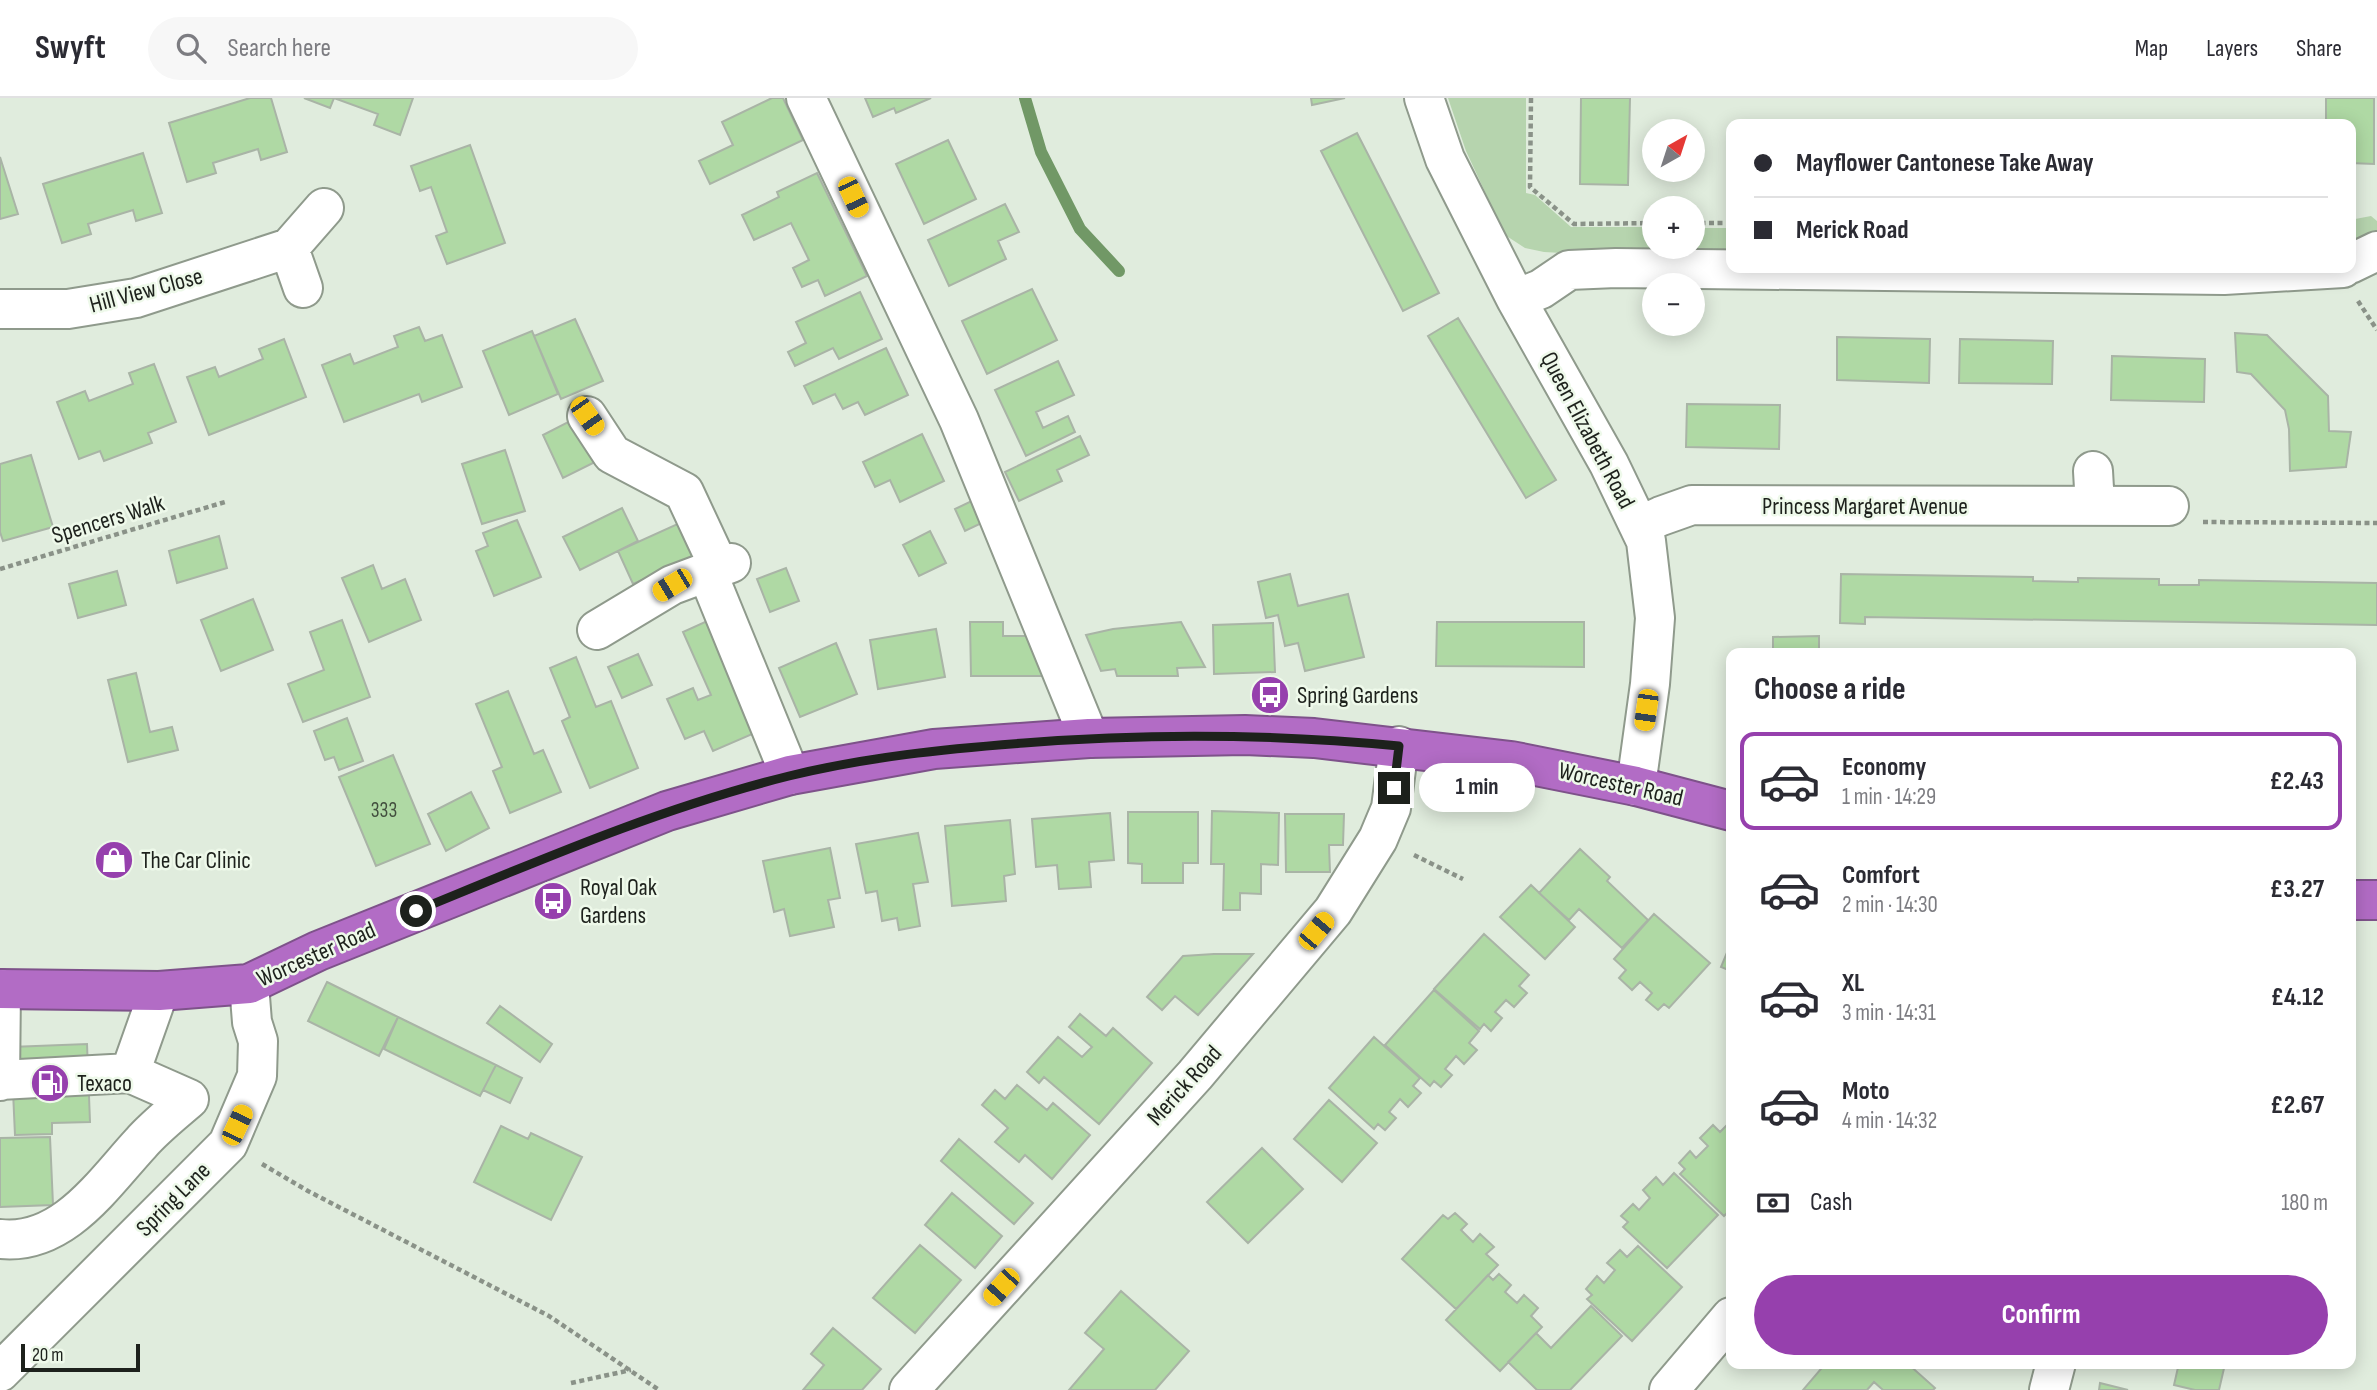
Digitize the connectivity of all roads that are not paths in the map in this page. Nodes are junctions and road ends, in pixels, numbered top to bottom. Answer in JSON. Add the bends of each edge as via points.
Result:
{"nodes":[{"id":1,"x":806,"y":98,"type":"edge"},
{"id":2,"x":1423,"y":98,"type":"edge"},
{"id":3,"x":324,"y":208,"type":"dead end"},
{"id":4,"x":289,"y":248,"type":"junction"},
{"id":5,"x":2377,"y":251,"type":"edge"},
{"id":6,"x":2356,"y":261,"type":"edge"},
{"id":7,"x":1726,"y":269,"type":"edge"},
{"id":8,"x":2050,"y":273,"type":"edge"},
{"id":9,"x":2258,"y":273,"type":"edge"},
{"id":10,"x":303,"y":288,"type":"dead end"},
{"id":11,"x":1516,"y":299,"type":"junction"},
{"id":12,"x":0,"y":309,"type":"edge"},
{"id":13,"x":587,"y":416,"type":"dead end"},
{"id":14,"x":2169,"y":506,"type":"road end"},
{"id":15,"x":1639,"y":526,"type":"junction"},
{"id":16,"x":721,"y":567,"type":"junction"},
{"id":17,"x":597,"y":630,"type":"dead end"},
{"id":18,"x":1089,"y":738,"type":"junction"},
{"id":19,"x":1399,"y":746,"type":"junction"},
{"id":20,"x":790,"y":775,"type":"junction"},
{"id":21,"x":1636,"y":786,"type":"junction"},
{"id":22,"x":1726,"y":810,"type":"edge"},
{"id":23,"x":2356,"y":900,"type":"edge"},
{"id":24,"x":2377,"y":900,"type":"edge"},
{"id":25,"x":249,"y":984,"type":"junction"},
{"id":26,"x":1,"y":989,"type":"edge"},
{"id":27,"x":159,"y":991,"type":"junction"},
{"id":28,"x":130,"y":1073,"type":"junction"},
{"id":29,"x":0,"y":1080,"type":"edge"},
{"id":30,"x":0,"y":1239,"type":"edge"},
{"id":31,"x":1726,"y":1323,"type":"edge"},
{"id":32,"x":2054,"y":1369,"type":"edge"},
{"id":33,"x":10,"y":1377,"type":"edge"},
{"id":34,"x":909,"y":1390,"type":"edge"},
{"id":35,"x":1669,"y":1390,"type":"edge"},
{"id":36,"x":2049,"y":1390,"type":"edge"}],
"edges":[{"from":1,"to":18,"type":"street","via":[[959,420]]},
{"from":2,"to":11,"type":"street","name":"Queen Elizabeth Road","via":[[1445,159]]},
{"from":3,"to":4,"type":"street"},
{"from":4,"to":10,"type":"street"},
{"from":4,"to":12,"type":"street","name":"Hill View Close","via":[[136,298],[68,310]]},
{"from":5,"to":6,"type":"street"},
{"from":7,"to":11,"type":"street","via":[[1569,270]]},
{"from":8,"to":9,"type":"street"},
{"from":11,"to":15,"type":"street","name":"Queen Elizabeth Road"},
{"from":13,"to":16,"type":"street","via":[[612,454],[684,492]]},
{"from":14,"to":15,"type":"street","name":"Princess Margaret Avenue","via":[[2094,488],[1692,505]]},
{"from":15,"to":21,"type":"street","name":"Queen Elizabeth Road","via":[[1646,541],[1655,618]]},
{"from":16,"to":17,"type":"street","via":[[672,585]]},
{"from":16,"to":20,"type":"street"},
{"from":18,"to":19,"type":"highway","name":"Worcester Road","via":[[1245,735]]},
{"from":18,"to":20,"type":"highway","name":"Worcester Road","via":[[934,749]]},
{"from":19,"to":21,"type":"highway","name":"Worcester Road","via":[[1511,761]]},
{"from":19,"to":34,"type":"street","name":"Merick Road","via":[[1391,808],[1378,839],[1333,911],[1195,1075]]},
{"from":20,"to":25,"type":"highway","name":"Worcester Road","via":[[667,811],[317,951]]},
{"from":21,"to":22,"type":"highway","name":"Worcester Road"},
{"from":23,"to":24,"type":"highway"},
{"from":25,"to":27,"type":"highway","name":"Worcester Road"},
{"from":25,"to":33,"type":"street","name":"Spring Lane","via":[[258,1041],[257,1076],[228,1144]]},
{"from":26,"to":27,"type":"highway","name":"Worcester Road"},
{"from":26,"to":29,"type":"street"},
{"from":27,"to":28,"type":"street"},
{"from":28,"to":29,"type":"street"},
{"from":28,"to":30,"type":"street","via":[[189,1099],[77,1213],[40,1235]]},
{"from":31,"to":35,"type":"street"},
{"from":32,"to":36,"type":"street"}]}
